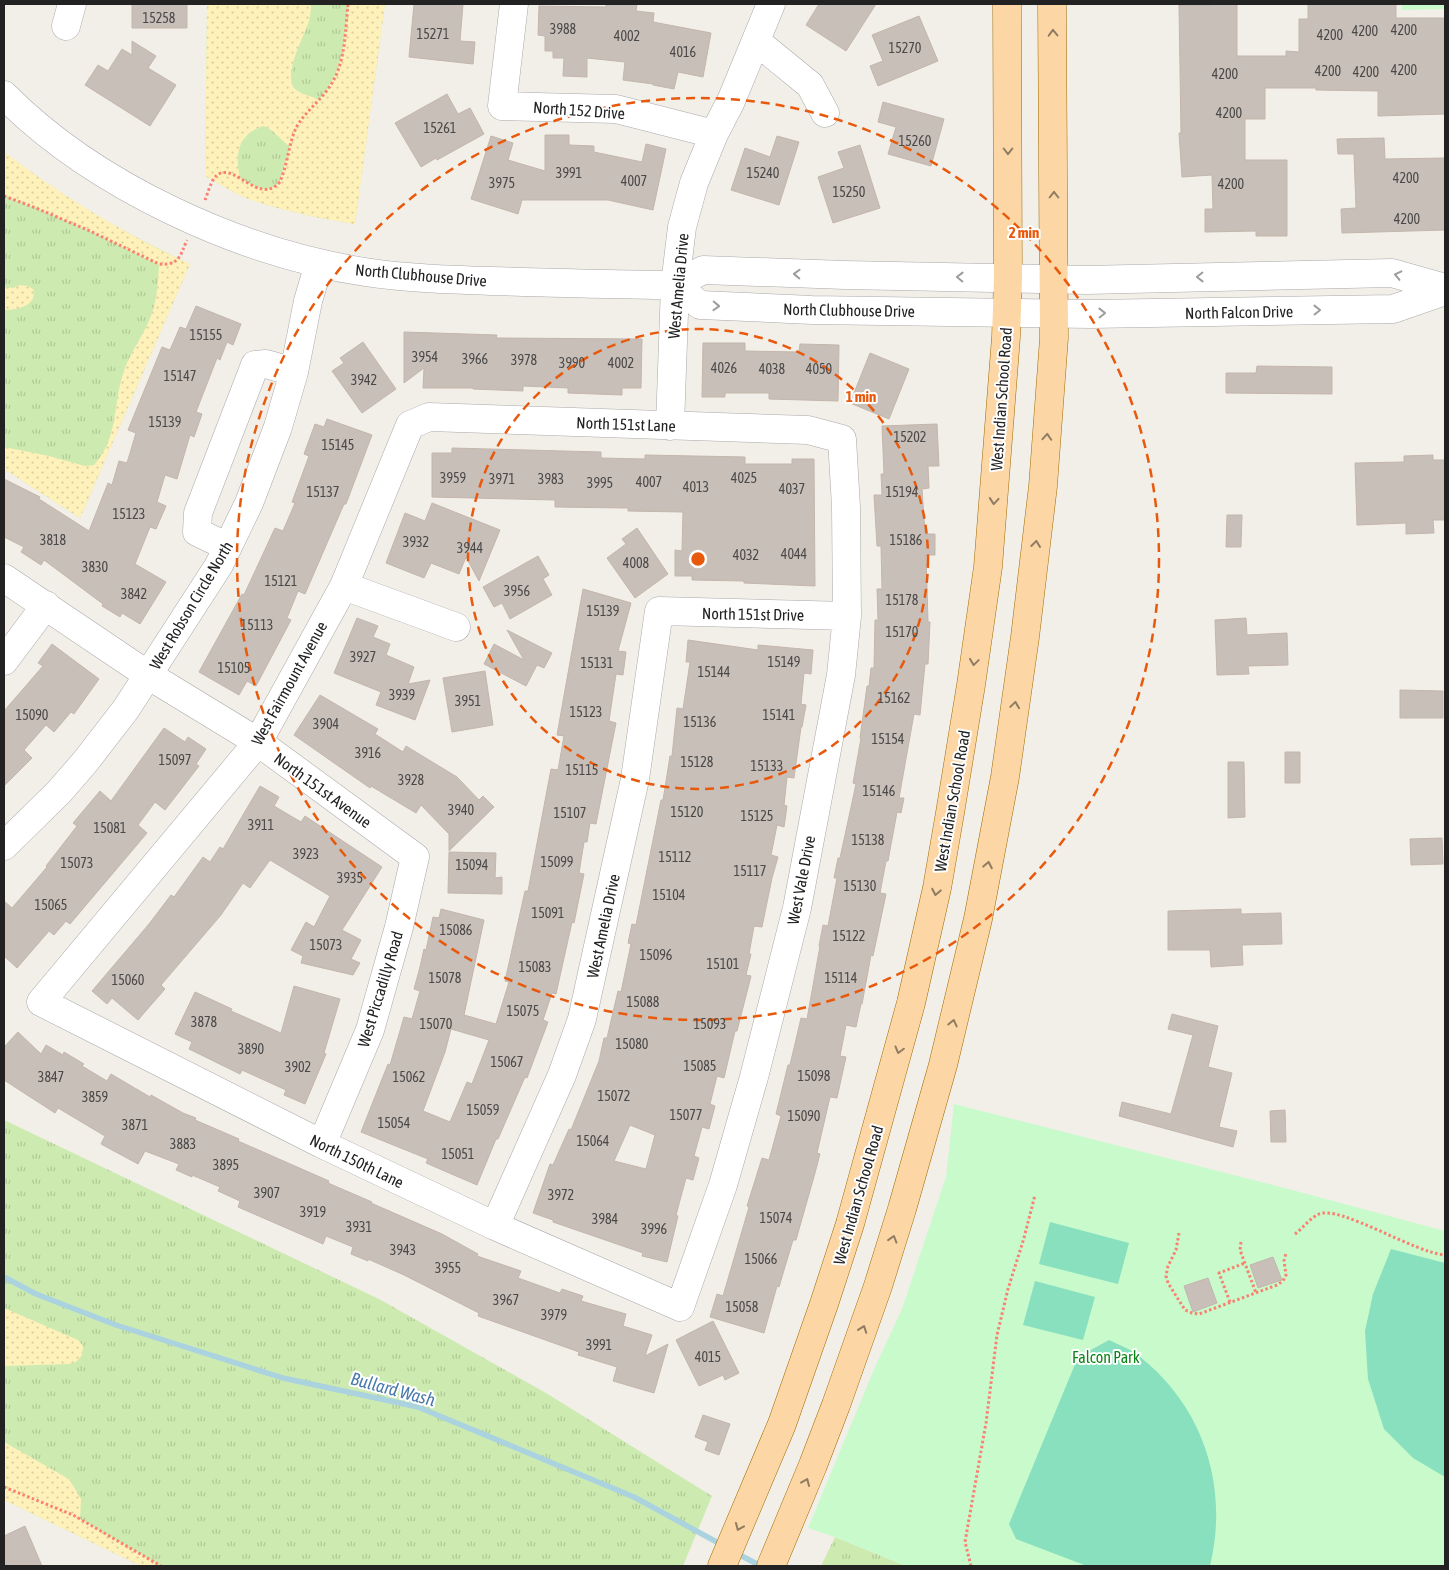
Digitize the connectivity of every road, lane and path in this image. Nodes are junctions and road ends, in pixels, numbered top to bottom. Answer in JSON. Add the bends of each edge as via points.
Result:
{"nodes":[{"id":1,"x":348,"y":4,"type":"edge"},
{"id":2,"x":514,"y":4,"type":"edge"},
{"id":3,"x":771,"y":4,"type":"edge"},
{"id":4,"x":1007,"y":4,"type":"edge"},
{"id":5,"x":1052,"y":4,"type":"edge"},
{"id":6,"x":756,"y":41,"type":"junction"},
{"id":7,"x":4,"y":95,"type":"edge"},
{"id":8,"x":825,"y":113,"type":"dead end"},
{"id":9,"x":714,"y":134,"type":"junction"},
{"id":10,"x":208,"y":193,"type":"dead end"},
{"id":11,"x":4,"y":196,"type":"edge"},
{"id":12,"x":183,"y":250,"type":"dead end"},
{"id":13,"x":319,"y":264,"type":"junction"},
{"id":14,"x":845,"y":275,"type":"junction"},
{"id":15,"x":1031,"y":278,"type":"junction"},
{"id":16,"x":675,"y":285,"type":"junction"},
{"id":17,"x":1445,"y":289,"type":"edge"},
{"id":18,"x":844,"y":310,"type":"junction"},
{"id":19,"x":1030,"y":312,"type":"junction"},
{"id":20,"x":294,"y":372,"type":"junction"},
{"id":21,"x":410,"y":425,"type":"joint"},
{"id":22,"x":670,"y":426,"type":"junction"},
{"id":23,"x":842,"y":439,"type":"joint"},
{"id":24,"x":228,"y":547,"type":"junction"},
{"id":25,"x":4,"y":578,"type":"edge"},
{"id":26,"x":344,"y":586,"type":"junction"},
{"id":27,"x":46,"y":605,"type":"junction"},
{"id":28,"x":659,"y":611,"type":"joint"},
{"id":29,"x":846,"y":616,"type":"junction"},
{"id":30,"x":456,"y":627,"type":"dead end"},
{"id":31,"x":4,"y":661,"type":"edge"},
{"id":32,"x":148,"y":675,"type":"junction"},
{"id":33,"x":258,"y":742,"type":"junction"},
{"id":34,"x":4,"y":846,"type":"edge"},
{"id":35,"x":415,"y":857,"type":"joint"},
{"id":36,"x":41,"y":1002,"type":"joint"},
{"id":37,"x":322,"y":1144,"type":"junction"},
{"id":38,"x":1035,"y":1195,"type":"dead end"},
{"id":39,"x":496,"y":1226,"type":"junction"},
{"id":40,"x":1179,"y":1233,"type":"dead end"},
{"id":41,"x":1295,"y":1234,"type":"dead end"},
{"id":42,"x":1241,"y":1242,"type":"dead end"},
{"id":43,"x":1286,"y":1253,"type":"dead end"},
{"id":44,"x":1445,"y":1255,"type":"edge"},
{"id":45,"x":1245,"y":1264,"type":"junction"},
{"id":46,"x":1256,"y":1293,"type":"junction"},
{"id":47,"x":1230,"y":1302,"type":"junction"},
{"id":48,"x":680,"y":1306,"type":"joint"},
{"id":49,"x":4,"y":1487,"type":"edge"},
{"id":50,"x":161,"y":1566,"type":"edge"},
{"id":51,"x":722,"y":1566,"type":"edge"},
{"id":52,"x":771,"y":1566,"type":"edge"},
{"id":53,"x":970,"y":1566,"type":"edge"}],
"edges":[{"from":1,"to":10,"type":"path","via":[[339,68],[329,88],[296,127],[279,183],[260,189],[234,175],[223,173],[216,177]]},
{"from":2,"to":9,"type":"street","name":"North 152 Drive","via":[[502,106],[616,109]]},
{"from":3,"to":6,"type":"street","name":"West Amelia Drive"},
{"from":4,"to":15,"type":"main road","name":"West Indian School Road","one_way":true},
{"from":15,"to":5,"type":"main road","name":"West Indian School Road","one_way":true},
{"from":6,"to":8,"type":"street","via":[[810,85]]},
{"from":6,"to":9,"type":"street","name":"West Amelia Drive"},
{"from":7,"to":13,"type":"street","name":"North Clubhouse Drive","via":[[62,144],[136,192],[223,233]]},
{"from":9,"to":16,"type":"street","name":"West Amelia Drive","via":[[694,183],[682,227]]},
{"from":11,"to":12,"type":"path","via":[[90,231],[153,263],[174,263]]},
{"from":13,"to":16,"type":"street","name":"North Clubhouse Drive","via":[[443,280]]},
{"from":13,"to":20,"type":"street","name":"West Robson Circle North"},
{"from":15,"to":14,"type":"street","name":"North Clubhouse Drive","one_way":true},
{"from":14,"to":16,"type":"street","name":"North Clubhouse Drive","one_way":true,"via":[[703,270]]},
{"from":14,"to":18,"type":"street"},
{"from":17,"to":15,"type":"street","name":"North Falcon Drive","one_way":true,"via":[[1392,273],[1086,280]]},
{"from":15,"to":19,"type":"main road","name":"West Indian School Road"},
{"from":15,"to":19,"type":"main road","name":"West Indian School Road"},
{"from":16,"to":18,"type":"street","name":"North Clubhouse Drive","one_way":true,"via":[[700,305]]},
{"from":16,"to":22,"type":"street","name":"West Amelia Drive"},
{"from":19,"to":17,"type":"street","name":"North Falcon Drive","one_way":true,"via":[[1393,309]]},
{"from":18,"to":19,"type":"street","name":"North Clubhouse Drive"},
{"from":19,"to":51,"type":"main road","name":"West Indian School Road","one_way":true,"via":[[1003,377],[988,567],[971,685],[950,813],[912,1003],[850,1224],[824,1304],[782,1424]]},
{"from":52,"to":19,"type":"main road","name":"West Indian School Road","one_way":true,"via":[[817,1456],[878,1286],[943,1065],[978,919],[1005,777],[1043,486],[1054,338]]},
{"from":20,"to":24,"type":"street","name":"West Robson Circle North","via":[[249,503]]},
{"from":20,"to":24,"type":"street","via":[[266,364],[254,365],[198,512],[197,532]]},
{"from":21,"to":22,"type":"street","name":"North 151st Lane","via":[[429,418]]},
{"from":21,"to":26,"type":"street","name":"West Fairmount Avenue"},
{"from":22,"to":23,"type":"street","name":"North 151st Lane","via":[[808,430]]},
{"from":23,"to":29,"type":"street","name":"West Vale Drive"},
{"from":24,"to":32,"type":"street","name":"West Robson Circle North"},
{"from":25,"to":27,"type":"street","name":"North 151st Avenue"},
{"from":26,"to":30,"type":"street"},
{"from":26,"to":33,"type":"street","name":"West Fairmount Avenue"},
{"from":27,"to":31,"type":"street"},
{"from":27,"to":32,"type":"street","name":"North 151st Avenue"},
{"from":28,"to":29,"type":"street","name":"North 151st Drive"},
{"from":28,"to":39,"type":"street","name":"West Amelia Drive","via":[[635,778],[582,1019],[562,1075]]},
{"from":29,"to":48,"type":"street","name":"West Vale Drive","via":[[840,675],[797,908],[723,1185]]},
{"from":32,"to":33,"type":"street","name":"North 151st Avenue"},
{"from":32,"to":34,"type":"street","name":"West Robson Circle North","via":[[85,762]]},
{"from":33,"to":35,"type":"street","name":"North 151st Avenue"},
{"from":33,"to":36,"type":"street","name":"West Fairmount Avenue"},
{"from":35,"to":37,"type":"street","name":"West Piccadilly Road","via":[[370,1030]]},
{"from":36,"to":37,"type":"street","name":"North 150th Lane"},
{"from":37,"to":39,"type":"street","name":"North 150th Lane"},
{"from":38,"to":53,"type":"path","via":[[997,1335],[986,1423],[965,1542]]},
{"from":39,"to":48,"type":"street","name":"North 150th Lane"},
{"from":40,"to":47,"type":"path","via":[[1166,1276],[1185,1310],[1199,1314]]},
{"from":41,"to":44,"type":"path","via":[[1319,1214],[1329,1213]]},
{"from":42,"to":45,"type":"path"},
{"from":43,"to":46,"type":"path","via":[[1283,1281]]},
{"from":45,"to":46,"type":"path"},
{"from":45,"to":47,"type":"path","via":[[1219,1273]]},
{"from":46,"to":47,"type":"path"},
{"from":49,"to":50,"type":"path","via":[[73,1515]]}]}
